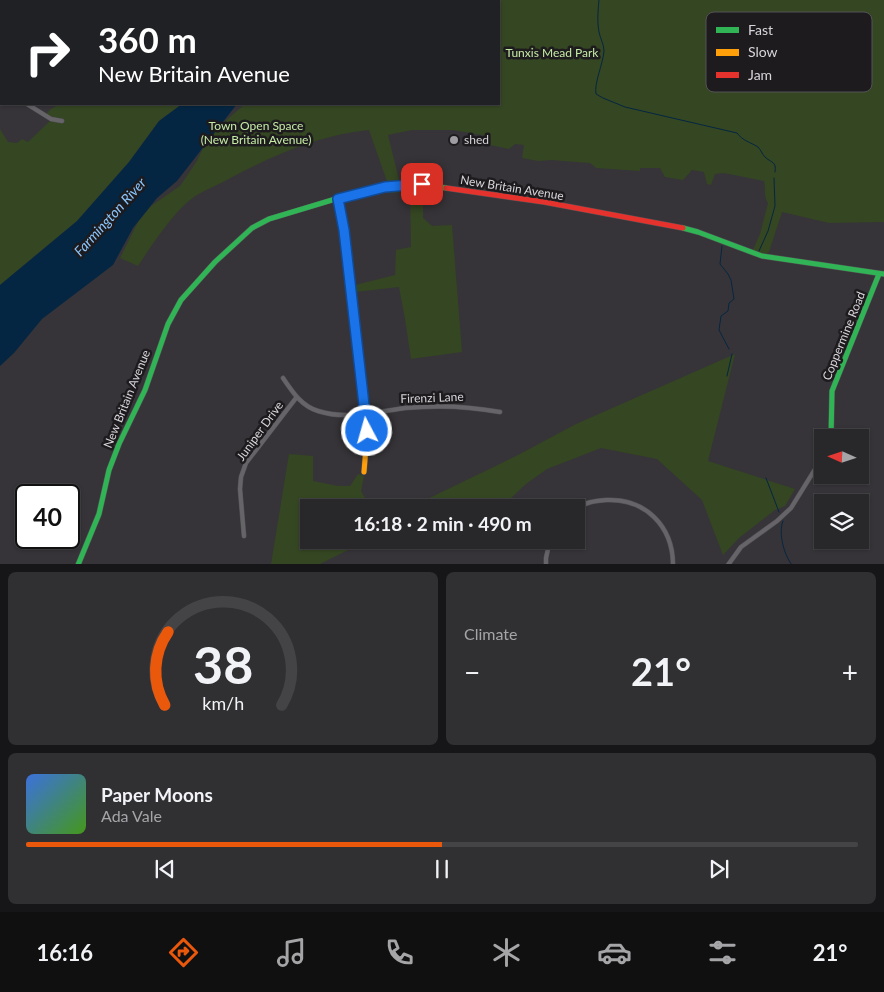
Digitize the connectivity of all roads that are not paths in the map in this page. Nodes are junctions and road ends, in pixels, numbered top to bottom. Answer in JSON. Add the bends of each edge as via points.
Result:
{"nodes":[{"id":1,"x":29,"y":105,"type":"edge"},
{"id":2,"x":62,"y":121,"type":"dead end"},
{"id":3,"x":338,"y":199,"type":"junction"},
{"id":4,"x":882,"y":274,"type":"edge"},
{"id":5,"x":283,"y":378,"type":"dead end"},
{"id":6,"x":296,"y":398,"type":"junction"},
{"id":7,"x":500,"y":412,"type":"dead end"},
{"id":8,"x":365,"y":414,"type":"junction"},
{"id":9,"x":831,"y":429,"type":"edge"},
{"id":10,"x":814,"y":471,"type":"edge"},
{"id":11,"x":364,"y":472,"type":"dead end"},
{"id":12,"x":585,"y":505,"type":"edge"},
{"id":13,"x":244,"y":536,"type":"dead end"},
{"id":14,"x":548,"y":549,"type":"edge"},
{"id":15,"x":78,"y":564,"type":"edge"},
{"id":16,"x":546,"y":564,"type":"edge"},
{"id":17,"x":673,"y":564,"type":"edge"},
{"id":18,"x":728,"y":564,"type":"edge"}],
"edges":[{"from":1,"to":2,"type":"street","via":[[51,119]]},
{"from":3,"to":4,"type":"street","name":"New Britain Avenue","via":[[385,187],[422,184],[661,223],[698,232],[762,256]]},
{"from":3,"to":8,"type":"street"},
{"from":3,"to":15,"type":"street","name":"New Britain Avenue","via":[[268,219],[252,228],[180,300],[145,390],[119,444],[99,514]]},
{"from":4,"to":9,"type":"street","name":"Coppermine Road","via":[[832,391]]},
{"from":5,"to":6,"type":"street"},
{"from":6,"to":8,"type":"street","name":"Firenzi Lane","via":[[316,411],[337,415]]},
{"from":6,"to":13,"type":"street","name":"Juniper Drive","via":[[246,463],[241,476]]},
{"from":7,"to":8,"type":"street","name":"Firenzi Lane","via":[[440,406]]},
{"from":8,"to":11,"type":"street","via":[[367,446]]},
{"from":10,"to":18,"type":"street","via":[[791,508],[741,547]]},
{"from":12,"to":17,"type":"street","via":[[614,500],[643,508],[663,527],[670,540]]},
{"from":14,"to":16,"type":"street"}]}
